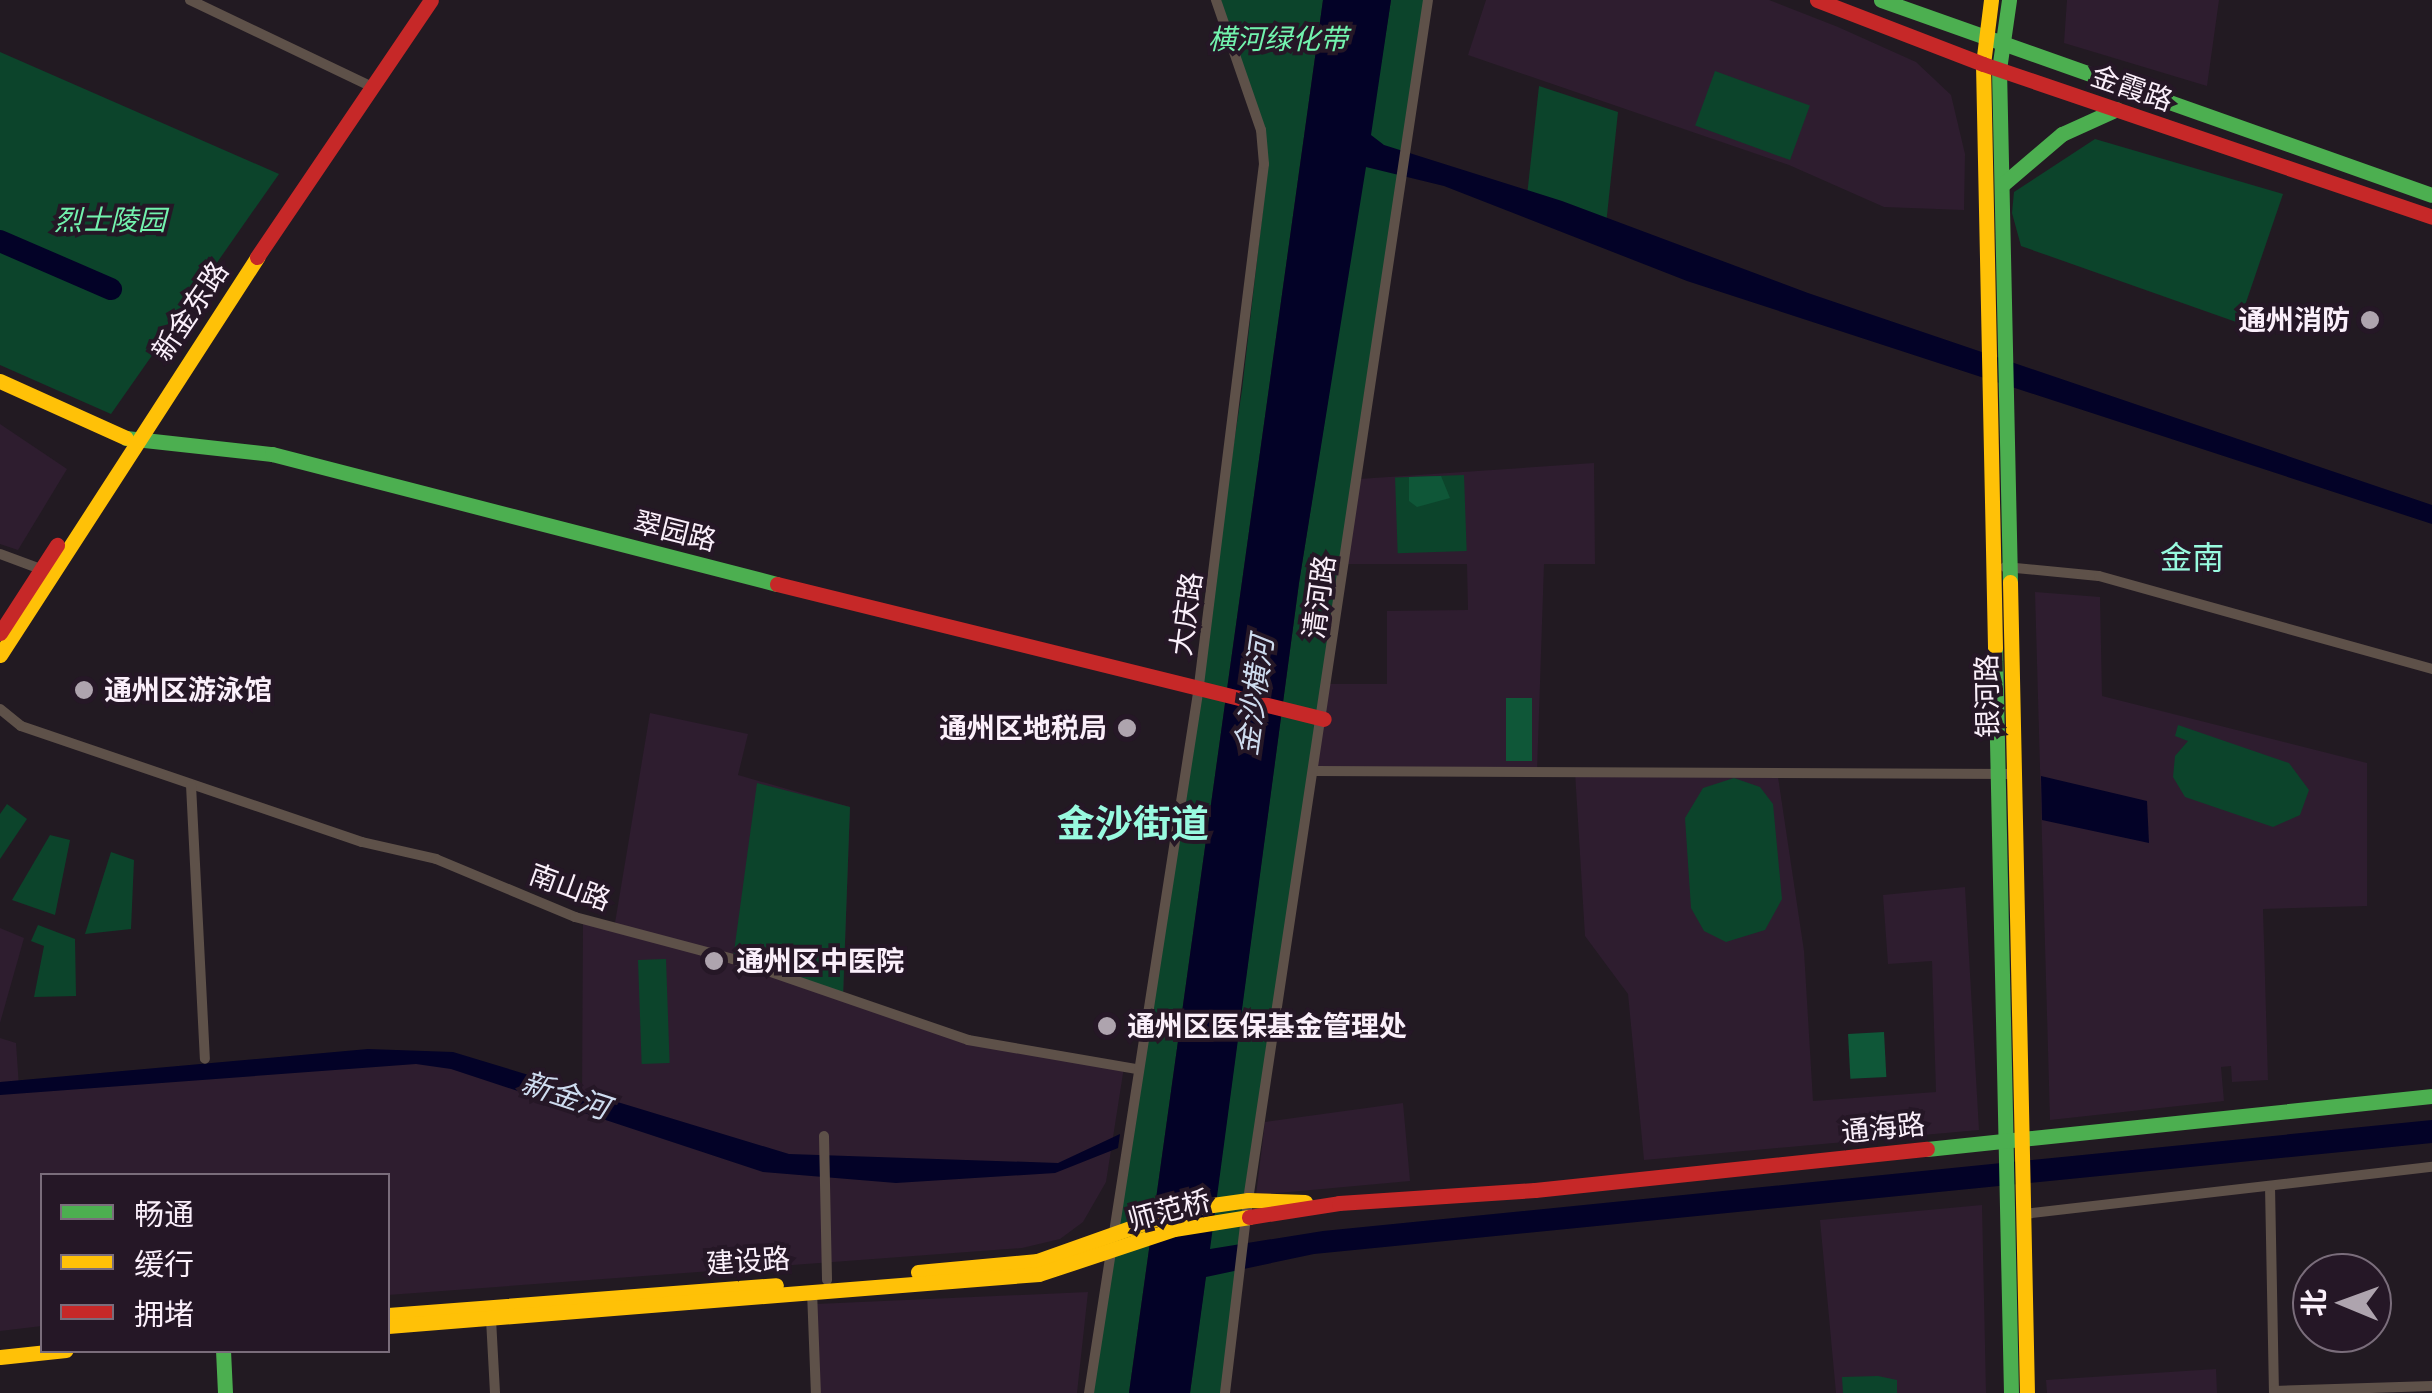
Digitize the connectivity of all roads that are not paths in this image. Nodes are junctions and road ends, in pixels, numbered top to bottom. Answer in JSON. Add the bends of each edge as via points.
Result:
{"nodes":[{"id":1,"x":190,"y":0,"type":"edge"},
{"id":2,"x":419,"y":0,"type":"edge"},
{"id":3,"x":431,"y":0,"type":"edge"},
{"id":4,"x":1216,"y":0,"type":"edge"},
{"id":5,"x":1428,"y":0,"type":"edge"},
{"id":6,"x":1818,"y":0,"type":"edge"},
{"id":7,"x":1881,"y":0,"type":"edge"},
{"id":8,"x":1992,"y":0,"type":"edge"},
{"id":9,"x":2009,"y":0,"type":"edge"},
{"id":10,"x":1986,"y":38,"type":"junction"},
{"id":11,"x":2002,"y":44,"type":"junction"},
{"id":12,"x":1983,"y":64,"type":"junction"},
{"id":13,"x":2000,"y":69,"type":"junction"},
{"id":14,"x":368,"y":84,"type":"junction"},
{"id":15,"x":2116,"y":109,"type":"junction"},
{"id":16,"x":2002,"y":185,"type":"junction"},
{"id":17,"x":2432,"y":195,"type":"edge"},
{"id":18,"x":2432,"y":217,"type":"edge"},
{"id":19,"x":0,"y":381,"type":"edge"},
{"id":20,"x":132,"y":436,"type":"junction"},
{"id":21,"x":0,"y":554,"type":"edge"},
{"id":22,"x":1994,"y":566,"type":"junction"},
{"id":23,"x":2011,"y":568,"type":"junction"},
{"id":24,"x":47,"y":571,"type":"junction"},
{"id":25,"x":0,"y":633,"type":"edge"},
{"id":26,"x":0,"y":655,"type":"edge"},
{"id":27,"x":2432,"y":668,"type":"edge"},
{"id":28,"x":1198,"y":693,"type":"junction"},
{"id":29,"x":0,"y":709,"type":"edge"},
{"id":30,"x":1324,"y":719,"type":"junction"},
{"id":31,"x":1316,"y":771,"type":"junction"},
{"id":32,"x":2005,"y":774,"type":"junction"},
{"id":33,"x":191,"y":785,"type":"junction"},
{"id":34,"x":204,"y":1059,"type":"dead end"},
{"id":35,"x":1136,"y":1069,"type":"junction"},
{"id":36,"x":2432,"y":1096,"type":"edge"},
{"id":37,"x":824,"y":1136,"type":"dead end"},
{"id":38,"x":2014,"y":1140,"type":"junction"},
{"id":39,"x":2432,"y":1168,"type":"edge"},
{"id":40,"x":2270,"y":1186,"type":"junction"},
{"id":41,"x":1248,"y":1200,"type":"junction"},
{"id":42,"x":1339,"y":1204,"type":"junction"},
{"id":43,"x":1246,"y":1218,"type":"junction"},
{"id":44,"x":2025,"y":1219,"type":"junction"},
{"id":45,"x":1109,"y":1236,"type":"junction"},
{"id":46,"x":1106,"y":1254,"type":"junction"},
{"id":47,"x":827,"y":1280,"type":"junction"},
{"id":48,"x":812,"y":1291,"type":"junction"},
{"id":49,"x":390,"y":1315,"type":"edge"},
{"id":50,"x":491,"y":1319,"type":"junction"},
{"id":51,"x":390,"y":1326,"type":"edge"},
{"id":52,"x":40,"y":1344,"type":"edge"},
{"id":53,"x":0,"y":1348,"type":"edge"},
{"id":54,"x":41,"y":1353,"type":"edge"},
{"id":55,"x":223,"y":1353,"type":"edge"},
{"id":56,"x":0,"y":1358,"type":"edge"},
{"id":57,"x":2432,"y":1386,"type":"edge"},
{"id":58,"x":2274,"y":1392,"type":"edge"},
{"id":59,"x":225,"y":1393,"type":"edge"},
{"id":60,"x":495,"y":1393,"type":"edge"},
{"id":61,"x":816,"y":1393,"type":"edge"},
{"id":62,"x":1089,"y":1393,"type":"edge"},
{"id":63,"x":1225,"y":1393,"type":"edge"},
{"id":64,"x":2011,"y":1393,"type":"edge"},
{"id":65,"x":2027,"y":1393,"type":"edge"}],
"edges":[{"from":1,"to":14,"type":"street"},
{"from":2,"to":14,"type":"main road","name":"新金东路"},
{"from":3,"to":14,"type":"main road","name":"新金东路"},
{"from":4,"to":28,"type":"street","name":"大庆路","via":[[1261,130],[1264,164]]},
{"from":5,"to":30,"type":"street","name":"清河路"},
{"from":6,"to":12,"type":"main road","name":"金霞路"},
{"from":7,"to":10,"type":"main road","name":"金霞路"},
{"from":8,"to":10,"type":"main road","name":"银河路"},
{"from":9,"to":11,"type":"main road","name":"银河路"},
{"from":10,"to":11,"type":"main road","name":"金霞路"},
{"from":10,"to":12,"type":"main road","name":"银河路"},
{"from":11,"to":13,"type":"main road","name":"银河路"},
{"from":11,"to":17,"type":"main road","name":"金霞路"},
{"from":12,"to":13,"type":"main road","name":"金霞路"},
{"from":12,"to":22,"type":"main road","name":"银河路"},
{"from":13,"to":15,"type":"main road","name":"金霞路"},
{"from":13,"to":16,"type":"main road","name":"银河路"},
{"from":14,"to":20,"type":"main road","name":"新金东路"},
{"from":15,"to":16,"type":"main road","via":[[2062,134]]},
{"from":15,"to":18,"type":"main road","name":"金霞路"},
{"from":16,"to":23,"type":"main road","name":"银河路"},
{"from":19,"to":20,"type":"main road","name":"翠园路"},
{"from":20,"to":24,"type":"main road","name":"新金东路"},
{"from":20,"to":28,"type":"main road","name":"翠园路","via":[[272,454]]},
{"from":21,"to":24,"type":"street"},
{"from":22,"to":23,"type":"street"},
{"from":22,"to":32,"type":"main road","name":"银河路"},
{"from":23,"to":27,"type":"street","via":[[2099,576]]},
{"from":23,"to":32,"type":"main road","name":"银河路"},
{"from":24,"to":25,"type":"main road","name":"新金东路"},
{"from":24,"to":26,"type":"main road","name":"新金东路"},
{"from":28,"to":30,"type":"main road","name":"翠园路"},
{"from":28,"to":35,"type":"street","name":"大庆路"},
{"from":29,"to":33,"type":"street","name":"南山路","via":[[21,726]]},
{"from":30,"to":31,"type":"street","name":"清河路"},
{"from":31,"to":32,"type":"street"},
{"from":31,"to":41,"type":"street","name":"清河路"},
{"from":32,"to":38,"type":"main road","name":"银河路"},
{"from":33,"to":34,"type":"street"},
{"from":33,"to":35,"type":"street","name":"南山路","via":[[362,842],[436,858],[575,916],[734,959],[968,1040]]},
{"from":35,"to":45,"type":"street","name":"大庆路"},
{"from":36,"to":38,"type":"main road","name":"通海路"},
{"from":37,"to":47,"type":"street"},
{"from":38,"to":42,"type":"main road","name":"通海路"},
{"from":38,"to":44,"type":"main road","name":"银河路"},
{"from":38,"to":64,"type":"main road","name":"银河路","via":[[2008,1224]]},
{"from":39,"to":40,"type":"street"},
{"from":40,"to":44,"type":"street"},
{"from":40,"to":58,"type":"street"},
{"from":41,"to":42,"type":"main road","name":"通海路"},
{"from":41,"to":43,"type":"street","name":"清河路"},
{"from":41,"to":45,"type":"main road","name":"师范桥","via":[[1184,1208]]},
{"from":42,"to":43,"type":"main road","name":"通海路"},
{"from":43,"to":46,"type":"main road","name":"师范桥","via":[[1174,1229]]},
{"from":43,"to":63,"type":"street","name":"清河路"},
{"from":44,"to":65,"type":"main road","name":"银河路"},
{"from":45,"to":46,"type":"street","name":"大庆路"},
{"from":45,"to":47,"type":"main road","name":"建设路","via":[[1037,1261]]},
{"from":46,"to":48,"type":"main road","name":"建设路","via":[[1039,1274]]},
{"from":46,"to":62,"type":"street"},
{"from":47,"to":49,"type":"main road","name":"建设路"},
{"from":48,"to":50,"type":"main road","name":"建设路"},
{"from":48,"to":61,"type":"street"},
{"from":50,"to":51,"type":"main road","name":"建设路"},
{"from":50,"to":60,"type":"street"},
{"from":52,"to":53,"type":"main road"},
{"from":54,"to":56,"type":"main road"},
{"from":55,"to":59,"type":"main road"},
{"from":57,"to":58,"type":"street"}]}
